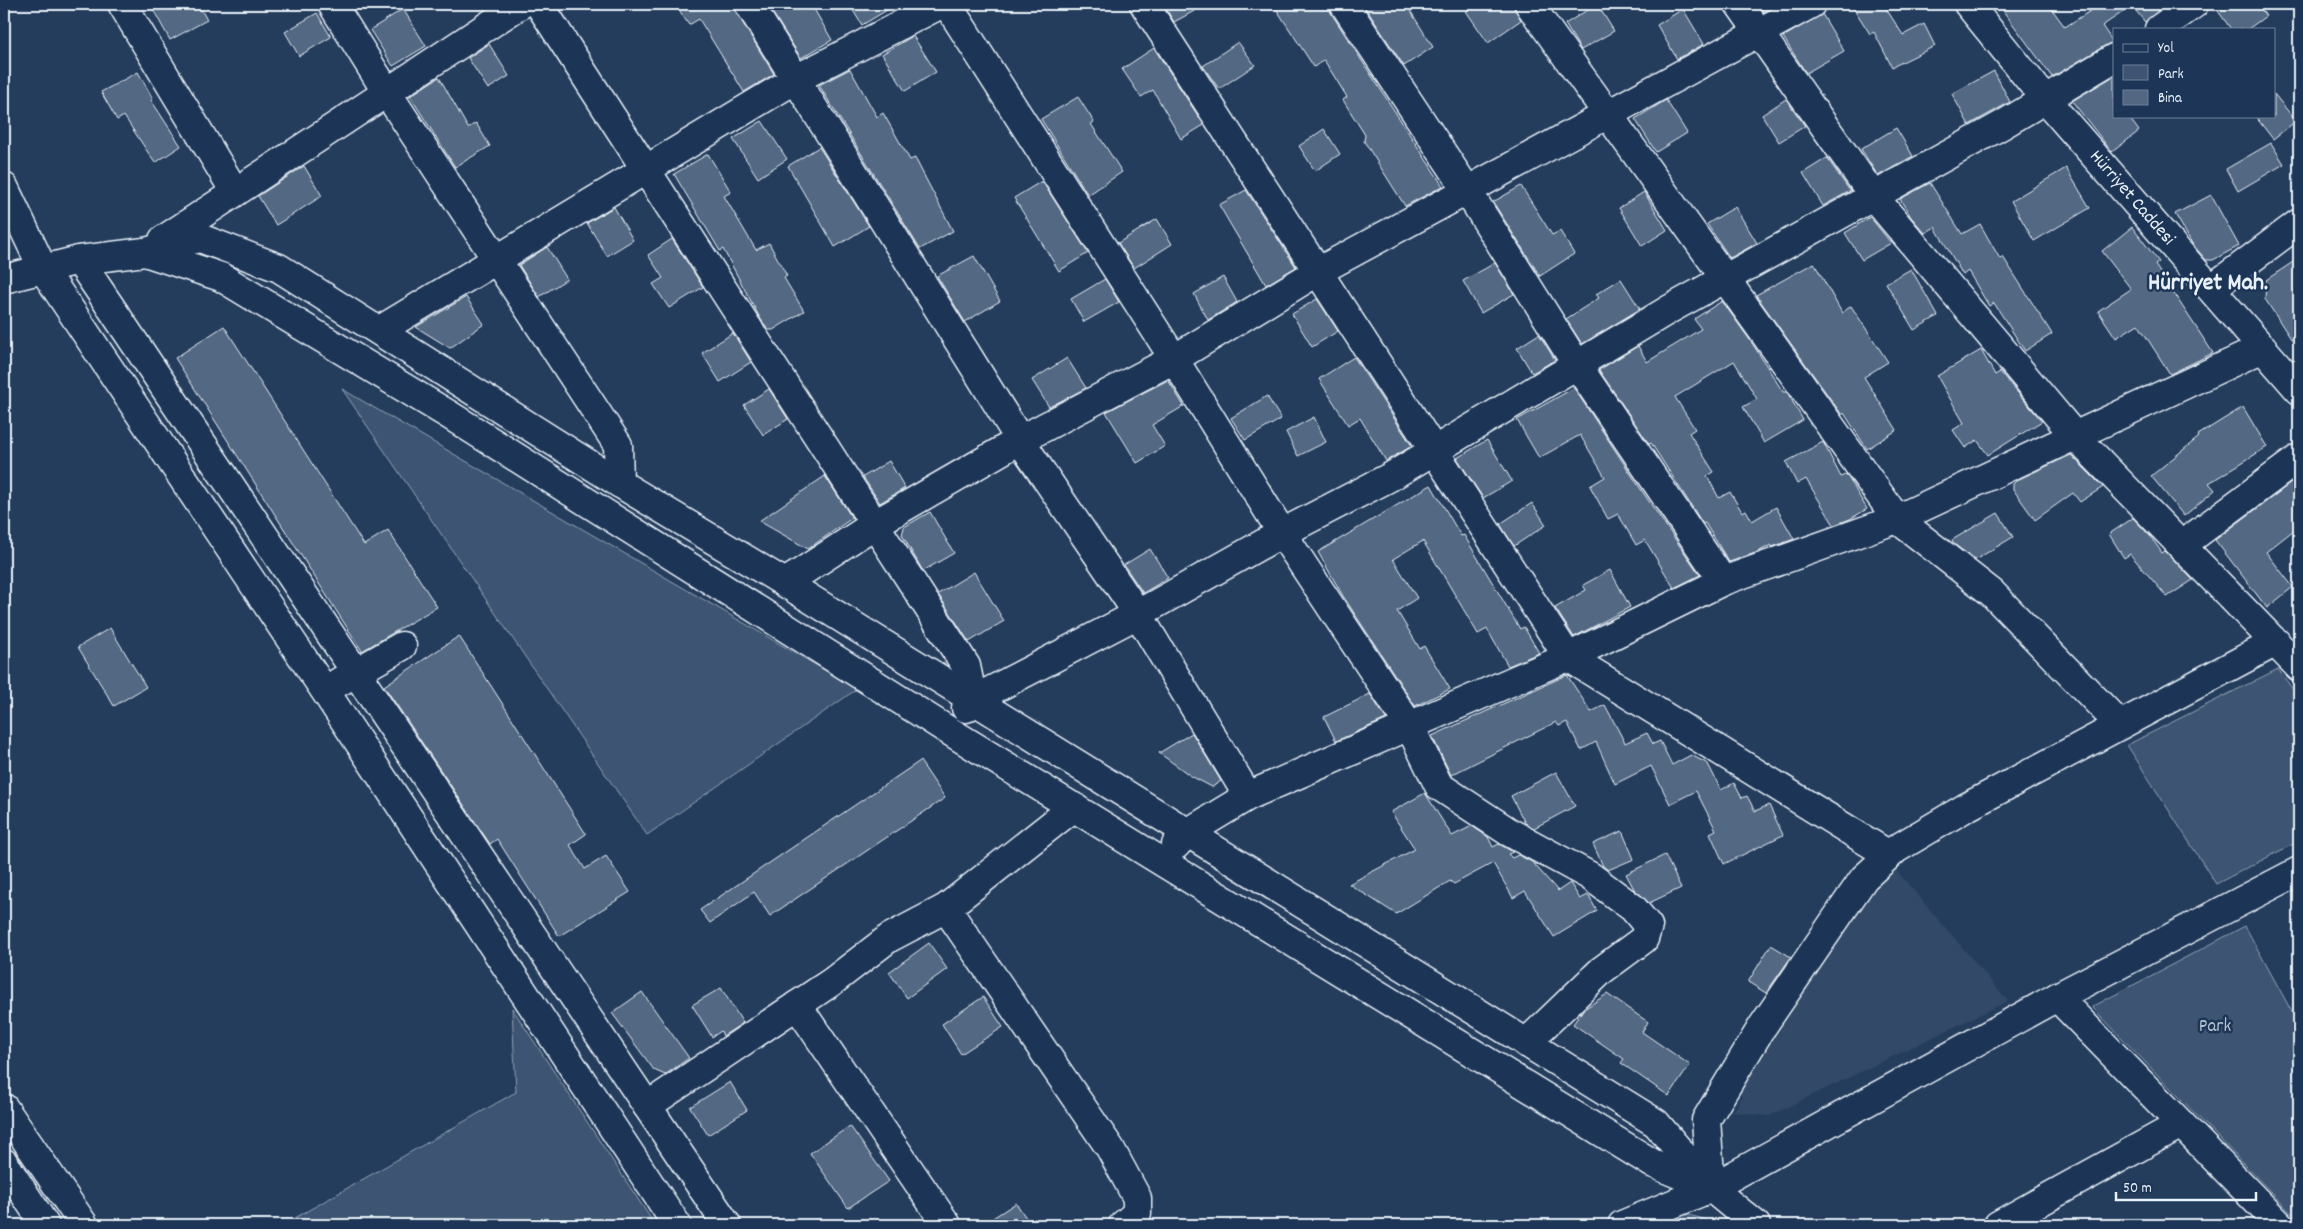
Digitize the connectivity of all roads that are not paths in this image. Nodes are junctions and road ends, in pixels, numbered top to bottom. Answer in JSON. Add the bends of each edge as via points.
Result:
{"nodes":[{"id":1,"x":122,"y":4,"type":"edge"},
{"id":2,"x":332,"y":4,"type":"edge"},
{"id":3,"x":521,"y":4,"type":"edge"},
{"id":4,"x":538,"y":4,"type":"edge"},
{"id":5,"x":749,"y":4,"type":"edge"},
{"id":6,"x":940,"y":4,"type":"edge"},
{"id":7,"x":947,"y":4,"type":"edge"},
{"id":8,"x":1144,"y":4,"type":"edge"},
{"id":9,"x":1344,"y":4,"type":"edge"},
{"id":10,"x":1529,"y":4,"type":"edge"},
{"id":11,"x":1739,"y":4,"type":"edge"},
{"id":12,"x":1811,"y":4,"type":"edge"},
{"id":13,"x":1968,"y":4,"type":"edge"},
{"id":14,"x":2194,"y":4,"type":"edge"},
{"id":15,"x":2164,"y":17,"type":"edge"},
{"id":16,"x":1760,"y":32,"type":"junction"},
{"id":17,"x":2113,"y":59,"type":"edge"},
{"id":18,"x":796,"y":79,"type":"junction"},
{"id":19,"x":386,"y":92,"type":"junction"},
{"id":20,"x":2045,"y":98,"type":"junction"},
{"id":21,"x":1608,"y":116,"type":"junction"},
{"id":22,"x":645,"y":169,"type":"junction"},
{"id":23,"x":4,"y":187,"type":"edge"},
{"id":24,"x":1467,"y":190,"type":"junction"},
{"id":25,"x":234,"y":192,"type":"junction"},
{"id":26,"x":1874,"y":196,"type":"junction"},
{"id":27,"x":2299,"y":223,"type":"edge"},
{"id":28,"x":145,"y":252,"type":"junction"},
{"id":29,"x":496,"y":258,"type":"junction"},
{"id":30,"x":79,"y":260,"type":"junction"},
{"id":31,"x":43,"y":270,"type":"junction"},
{"id":32,"x":1317,"y":272,"type":"junction"},
{"id":33,"x":1725,"y":278,"type":"junction"},
{"id":34,"x":4,"y":279,"type":"edge"},
{"id":35,"x":2212,"y":288,"type":"junction"},
{"id":36,"x":380,"y":330,"type":"junction"},
{"id":37,"x":2263,"y":348,"type":"junction"},
{"id":38,"x":1174,"y":359,"type":"junction"},
{"id":39,"x":1577,"y":365,"type":"junction"},
{"id":40,"x":2299,"y":390,"type":"edge"},
{"id":41,"x":2074,"y":435,"type":"junction"},
{"id":42,"x":1020,"y":440,"type":"junction"},
{"id":43,"x":1433,"y":450,"type":"junction"},
{"id":44,"x":2299,"y":458,"type":"edge"},
{"id":45,"x":619,"y":483,"type":"junction"},
{"id":46,"x":1897,"y":519,"type":"junction"},
{"id":47,"x":876,"y":524,"type":"junction"},
{"id":48,"x":1282,"y":533,"type":"junction"},
{"id":49,"x":2182,"y":545,"type":"junction"},
{"id":50,"x":1723,"y":581,"type":"junction"},
{"id":51,"x":785,"y":583,"type":"junction"},
{"id":52,"x":1138,"y":614,"type":"junction"},
{"id":53,"x":2276,"y":642,"type":"junction"},
{"id":54,"x":402,"y":646,"type":"dead end"},
{"id":55,"x":1568,"y":657,"type":"junction"},
{"id":56,"x":2299,"y":667,"type":"edge"},
{"id":57,"x":355,"y":673,"type":"junction"},
{"id":58,"x":325,"y":691,"type":"junction"},
{"id":59,"x":973,"y":700,"type":"junction"},
{"id":60,"x":1409,"y":725,"type":"junction"},
{"id":61,"x":2120,"y":725,"type":"junction"},
{"id":62,"x":946,"y":729,"type":"junction"},
{"id":63,"x":1248,"y":796,"type":"junction"},
{"id":64,"x":1074,"y":807,"type":"junction"},
{"id":65,"x":1187,"y":833,"type":"junction"},
{"id":66,"x":1889,"y":856,"type":"junction"},
{"id":67,"x":1161,"y":860,"type":"junction"},
{"id":68,"x":2299,"y":871,"type":"edge"},
{"id":69,"x":946,"y":908,"type":"junction"},
{"id":70,"x":2057,"y":997,"type":"junction"},
{"id":71,"x":797,"y":1005,"type":"junction"},
{"id":72,"x":1526,"y":1043,"type":"junction"},
{"id":73,"x":647,"y":1106,"type":"junction"},
{"id":74,"x":4,"y":1108,"type":"edge"},
{"id":75,"x":2181,"y":1124,"type":"junction"},
{"id":76,"x":4,"y":1163,"type":"edge"},
{"id":77,"x":1711,"y":1188,"type":"junction"},
{"id":78,"x":2033,"y":1218,"type":"edge"},
{"id":79,"x":45,"y":1225,"type":"edge"},
{"id":80,"x":84,"y":1225,"type":"edge"},
{"id":81,"x":677,"y":1225,"type":"edge"},
{"id":82,"x":727,"y":1225,"type":"edge"},
{"id":83,"x":946,"y":1225,"type":"edge"},
{"id":84,"x":1123,"y":1225,"type":"edge"},
{"id":85,"x":1622,"y":1225,"type":"edge"},
{"id":86,"x":1756,"y":1225,"type":"edge"},
{"id":87,"x":1998,"y":1225,"type":"edge"},
{"id":88,"x":2280,"y":1225,"type":"edge"}],
"edges":[{"from":1,"to":25,"type":"main road"},
{"from":2,"to":19,"type":"main road"},
{"from":3,"to":19,"type":"main road"},
{"from":4,"to":22,"type":"main road"},
{"from":5,"to":18,"type":"main road"},
{"from":6,"to":18,"type":"main road"},
{"from":7,"to":38,"type":"main road"},
{"from":8,"to":32,"type":"main road"},
{"from":9,"to":24,"type":"main road"},
{"from":10,"to":21,"type":"main road"},
{"from":11,"to":16,"type":"main road"},
{"from":12,"to":16,"type":"main road"},
{"from":13,"to":20,"type":"main road","name":"Hürriyet Caddesi"},
{"from":14,"to":15,"type":"main road"},
{"from":16,"to":21,"type":"main road"},
{"from":16,"to":26,"type":"main road"},
{"from":17,"to":20,"type":"main road"},
{"from":18,"to":22,"type":"main road"},
{"from":18,"to":42,"type":"main road"},
{"from":19,"to":25,"type":"main road"},
{"from":19,"to":29,"type":"main road"},
{"from":20,"to":26,"type":"main road"},
{"from":20,"to":35,"type":"main road","name":"Hürriyet Caddesi"},
{"from":21,"to":24,"type":"main road"},
{"from":21,"to":33,"type":"main road"},
{"from":22,"to":29,"type":"main road"},
{"from":22,"to":47,"type":"main road"},
{"from":23,"to":31,"type":"main road"},
{"from":24,"to":32,"type":"main road"},
{"from":24,"to":39,"type":"main road"},
{"from":25,"to":28,"type":"main road"},
{"from":26,"to":33,"type":"main road"},
{"from":26,"to":41,"type":"main road"},
{"from":27,"to":35,"type":"main road"},
{"from":28,"to":30,"type":"main road"},
{"from":28,"to":36,"type":"main road","via":[[200,238],[279,268]]},
{"from":28,"to":62,"type":"main road","via":[[221,277],[451,416]]},
{"from":29,"to":36,"type":"main road"},
{"from":29,"to":45,"type":"main road","via":[[618,445]]},
{"from":30,"to":31,"type":"main road"},
{"from":30,"to":57,"type":"main road"},
{"from":31,"to":34,"type":"main road"},
{"from":31,"to":58,"type":"main road"},
{"from":32,"to":38,"type":"main road"},
{"from":32,"to":43,"type":"main road"},
{"from":33,"to":39,"type":"main road"},
{"from":33,"to":46,"type":"main road"},
{"from":35,"to":37,"type":"main road","name":"Hürriyet Caddesi"},
{"from":36,"to":45,"type":"main road"},
{"from":37,"to":40,"type":"main road","name":"Hürriyet Caddesi"},
{"from":37,"to":41,"type":"main road"},
{"from":38,"to":42,"type":"main road"},
{"from":38,"to":48,"type":"main road"},
{"from":39,"to":43,"type":"main road"},
{"from":39,"to":50,"type":"main road"},
{"from":41,"to":46,"type":"main road"},
{"from":41,"to":49,"type":"main road"},
{"from":42,"to":47,"type":"main road"},
{"from":42,"to":52,"type":"main road"},
{"from":43,"to":48,"type":"main road","via":[[1390,477]]},
{"from":43,"to":55,"type":"main road"},
{"from":44,"to":49,"type":"main road"},
{"from":45,"to":51,"type":"main road"},
{"from":46,"to":50,"type":"main road"},
{"from":46,"to":61,"type":"main road","via":[[1992,593]]},
{"from":47,"to":51,"type":"main road"},
{"from":47,"to":59,"type":"main road","via":[[966,666]]},
{"from":48,"to":52,"type":"main road"},
{"from":48,"to":60,"type":"main road"},
{"from":49,"to":53,"type":"main road"},
{"from":50,"to":55,"type":"main road"},
{"from":51,"to":59,"type":"main road"},
{"from":52,"to":59,"type":"main road"},
{"from":52,"to":63,"type":"main road"},
{"from":53,"to":56,"type":"main road"},
{"from":53,"to":61,"type":"main road"},
{"from":54,"to":57,"type":"main road"},
{"from":55,"to":60,"type":"main road"},
{"from":55,"to":66,"type":"main road"},
{"from":57,"to":58,"type":"main road"},
{"from":57,"to":73,"type":"main road"},
{"from":58,"to":81,"type":"main road"},
{"from":59,"to":62,"type":"main road"},
{"from":59,"to":65,"type":"main road"},
{"from":60,"to":63,"type":"main road"},
{"from":60,"to":72,"type":"main road","via":[[1439,786],[1509,832],[1590,876],[1633,908],[1648,926],[1644,939],[1602,970]]},
{"from":61,"to":66,"type":"main road","via":[[1965,808]]},
{"from":62,"to":64,"type":"main road"},
{"from":63,"to":65,"type":"main road"},
{"from":64,"to":67,"type":"main road"},
{"from":64,"to":69,"type":"main road"},
{"from":65,"to":67,"type":"main road"},
{"from":65,"to":72,"type":"main road"},
{"from":66,"to":77,"type":"main road","via":[[1859,886],[1762,1027],[1706,1120]]},
{"from":67,"to":77,"type":"main road","via":[[1652,1163]]},
{"from":68,"to":70,"type":"main road"},
{"from":69,"to":71,"type":"main road","via":[[889,938],[833,982]]},
{"from":69,"to":84,"type":"main road","via":[[1110,1148],[1138,1198],[1137,1213]]},
{"from":70,"to":75,"type":"main road"},
{"from":70,"to":77,"type":"main road"},
{"from":71,"to":73,"type":"main road"},
{"from":71,"to":83,"type":"main road"},
{"from":72,"to":77,"type":"main road","via":[[1656,1123]]},
{"from":73,"to":82,"type":"main road"},
{"from":74,"to":80,"type":"main road"},
{"from":75,"to":78,"type":"main road"},
{"from":75,"to":88,"type":"main road"},
{"from":76,"to":79,"type":"main road"},
{"from":77,"to":85,"type":"main road"},
{"from":77,"to":86,"type":"main road"},
{"from":78,"to":87,"type":"main road"}]}
